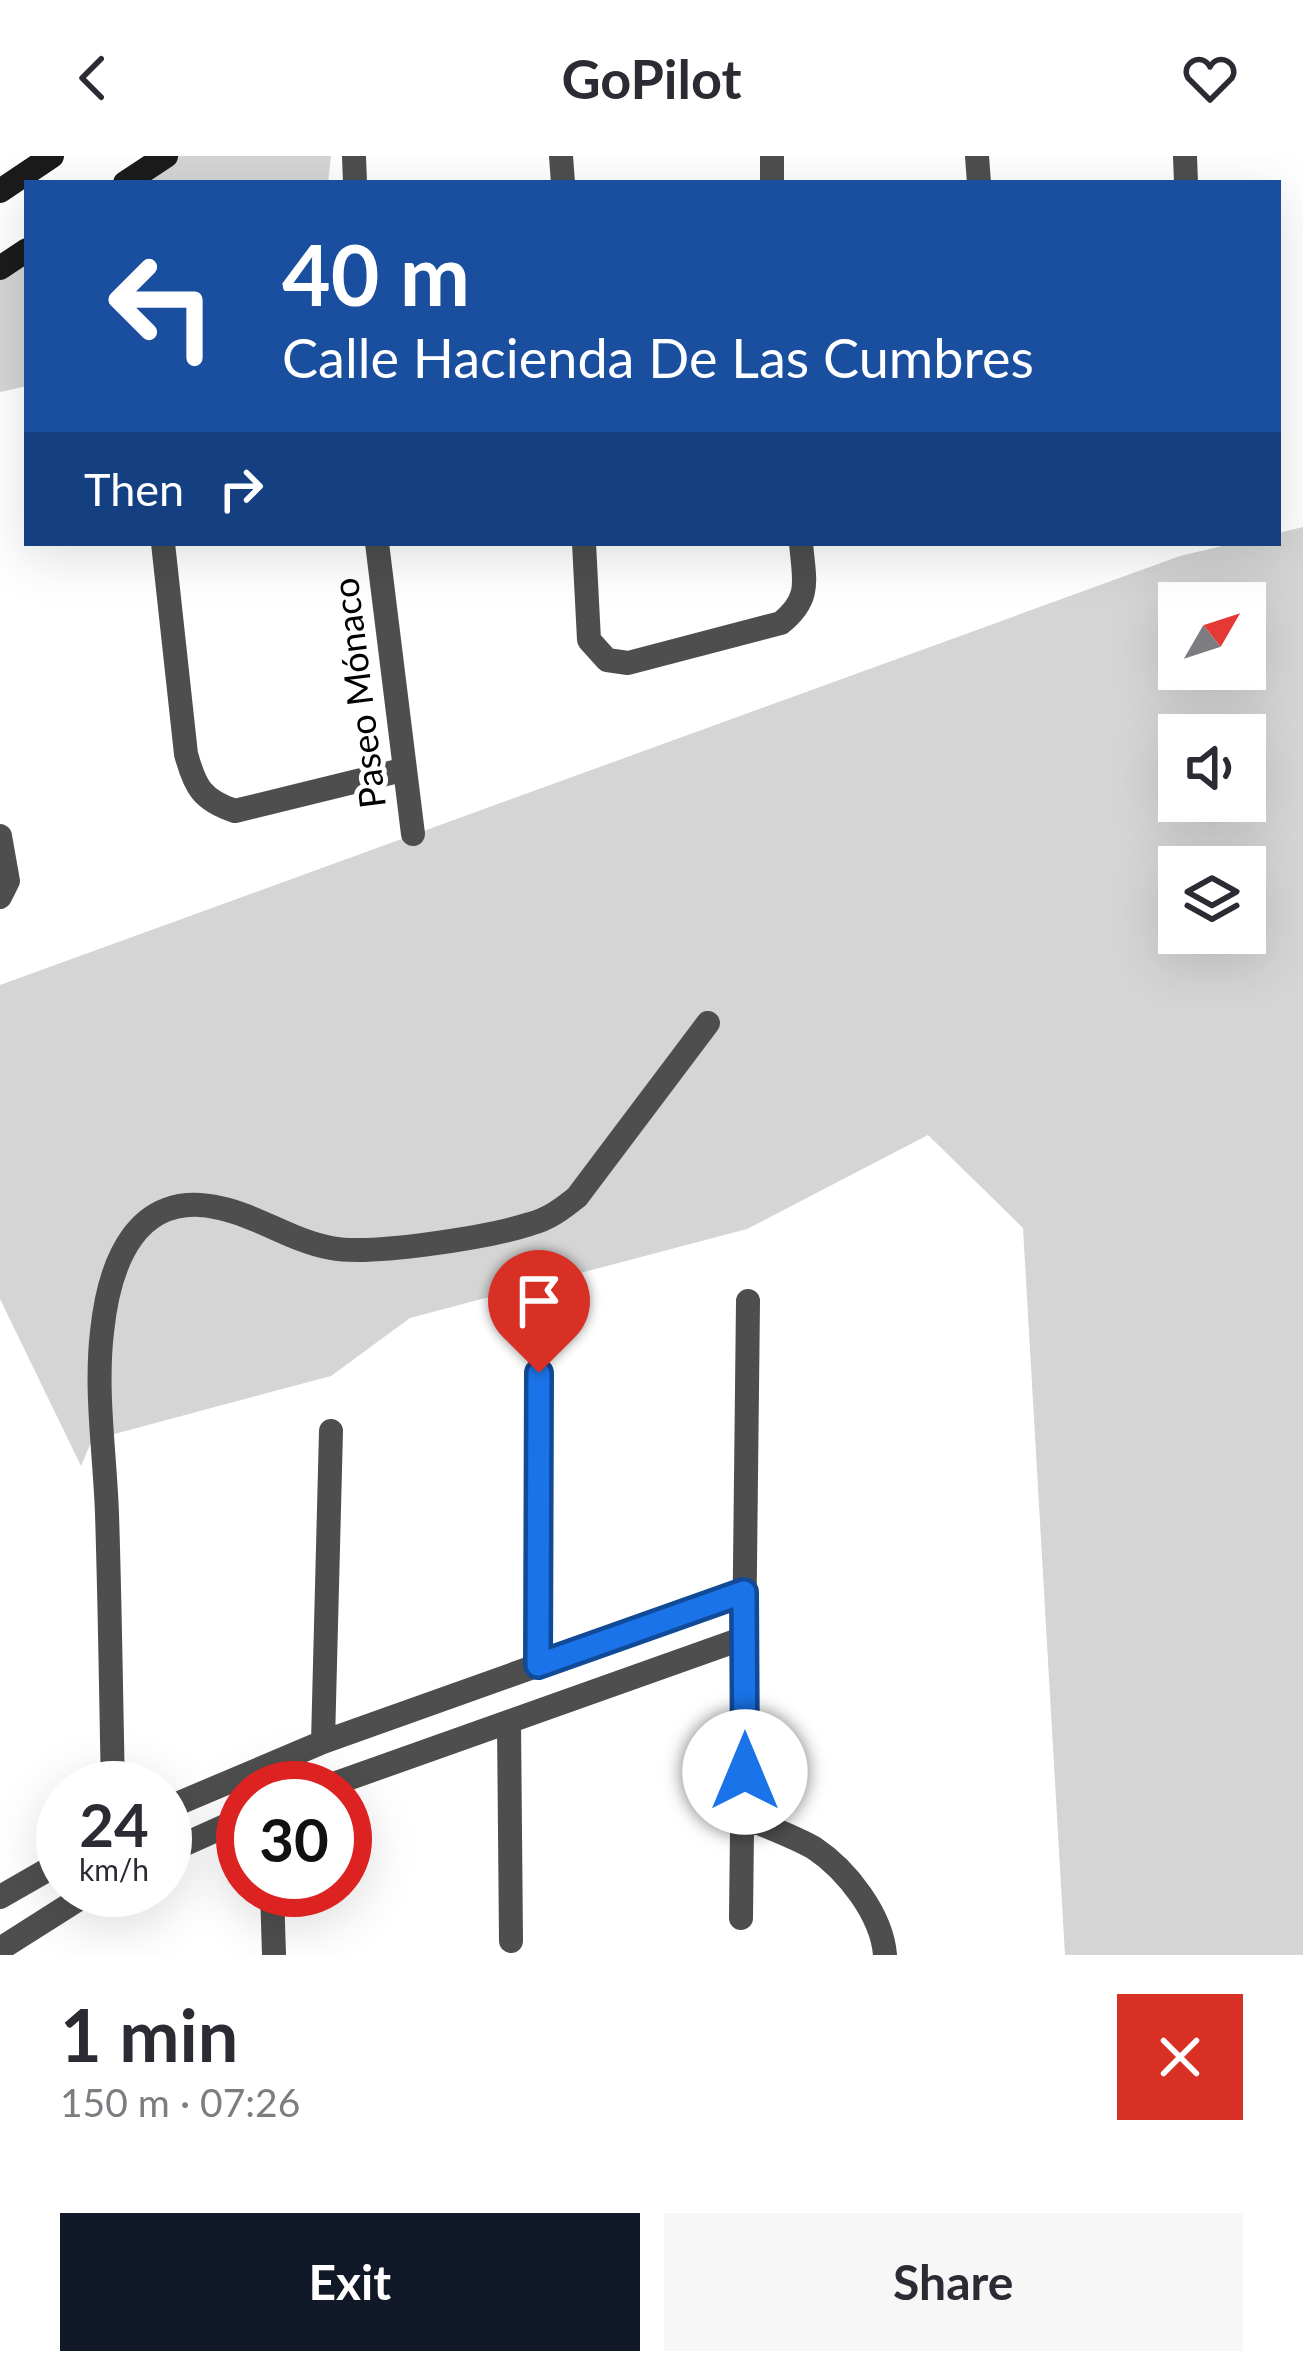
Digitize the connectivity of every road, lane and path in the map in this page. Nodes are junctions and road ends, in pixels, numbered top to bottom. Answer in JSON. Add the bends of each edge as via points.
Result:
{"nodes":[{"id":1,"x":52,"y":156,"type":"edge"},
{"id":2,"x":166,"y":156,"type":"edge"},
{"id":3,"x":130,"y":180,"type":"edge"},
{"id":4,"x":0,"y":191,"type":"edge"},
{"id":5,"x":163,"y":546,"type":"edge"},
{"id":6,"x":376,"y":546,"type":"edge"},
{"id":7,"x":584,"y":546,"type":"edge"},
{"id":8,"x":801,"y":546,"type":"edge"},
{"id":9,"x":402,"y":770,"type":"junction"},
{"id":10,"x":412,"y":834,"type":"dead end"},
{"id":11,"x":0,"y":836,"type":"edge"},
{"id":12,"x":2,"y":895,"type":"edge"},
{"id":13,"x":708,"y":1022,"type":"dead end"},
{"id":14,"x":748,"y":1300,"type":"dead end"},
{"id":15,"x":539,"y":1373,"type":"dead end"},
{"id":16,"x":331,"y":1432,"type":"dead end"},
{"id":17,"x":744,"y":1592,"type":"junction"},
{"id":18,"x":744,"y":1638,"type":"junction"},
{"id":19,"x":538,"y":1665,"type":"junction"},
{"id":20,"x":509,"y":1722,"type":"junction"},
{"id":21,"x":323,"y":1742,"type":"junction"},
{"id":22,"x":112,"y":1761,"type":"edge"},
{"id":23,"x":372,"y":1770,"type":"edge"},
{"id":24,"x":192,"y":1798,"type":"edge"},
{"id":25,"x":745,"y":1817,"type":"junction"},
{"id":26,"x":36,"y":1876,"type":"edge"},
{"id":27,"x":0,"y":1897,"type":"edge"},
{"id":28,"x":62,"y":1917,"type":"edge"},
{"id":29,"x":273,"y":1917,"type":"edge"},
{"id":30,"x":741,"y":1918,"type":"dead end"},
{"id":31,"x":33,"y":1942,"type":"edge"},
{"id":32,"x":511,"y":1942,"type":"dead end"},
{"id":33,"x":0,"y":1949,"type":"edge"},
{"id":34,"x":274,"y":1955,"type":"edge"},
{"id":35,"x":885,"y":1955,"type":"edge"}],
"edges":[{"from":1,"to":4,"type":"street"},
{"from":2,"to":3,"type":"street"},
{"from":5,"to":9,"type":"street","via":[[186,754],[194,782],[213,804],[235,811]]},
{"from":6,"to":9,"type":"street","name":"Paseo Mónaco"},
{"from":7,"to":8,"type":"street","via":[[589,640],[607,660],[628,663],[781,623],[800,608]]},
{"from":9,"to":10,"type":"street","name":"Paseo Mónaco"},
{"from":11,"to":12,"type":"street","via":[[8,881]]},
{"from":13,"to":22,"type":"street","via":[[577,1197],[528,1225],[377,1250],[332,1248],[199,1204],[141,1224],[111,1273],[101,1332]]},
{"from":14,"to":17,"type":"street"},
{"from":15,"to":19,"type":"street"},
{"from":16,"to":21,"type":"street"},
{"from":17,"to":18,"type":"street"},
{"from":17,"to":19,"type":"street"},
{"from":18,"to":20,"type":"street"},
{"from":18,"to":25,"type":"street"},
{"from":19,"to":21,"type":"street"},
{"from":20,"to":23,"type":"street"},
{"from":20,"to":32,"type":"street"},
{"from":21,"to":24,"type":"street"},
{"from":25,"to":30,"type":"street"},
{"from":25,"to":35,"type":"street","via":[[815,1849],[860,1892]]},
{"from":26,"to":27,"type":"street"},
{"from":28,"to":31,"type":"street"},
{"from":29,"to":34,"type":"street"},
{"from":31,"to":33,"type":"street"}]}
